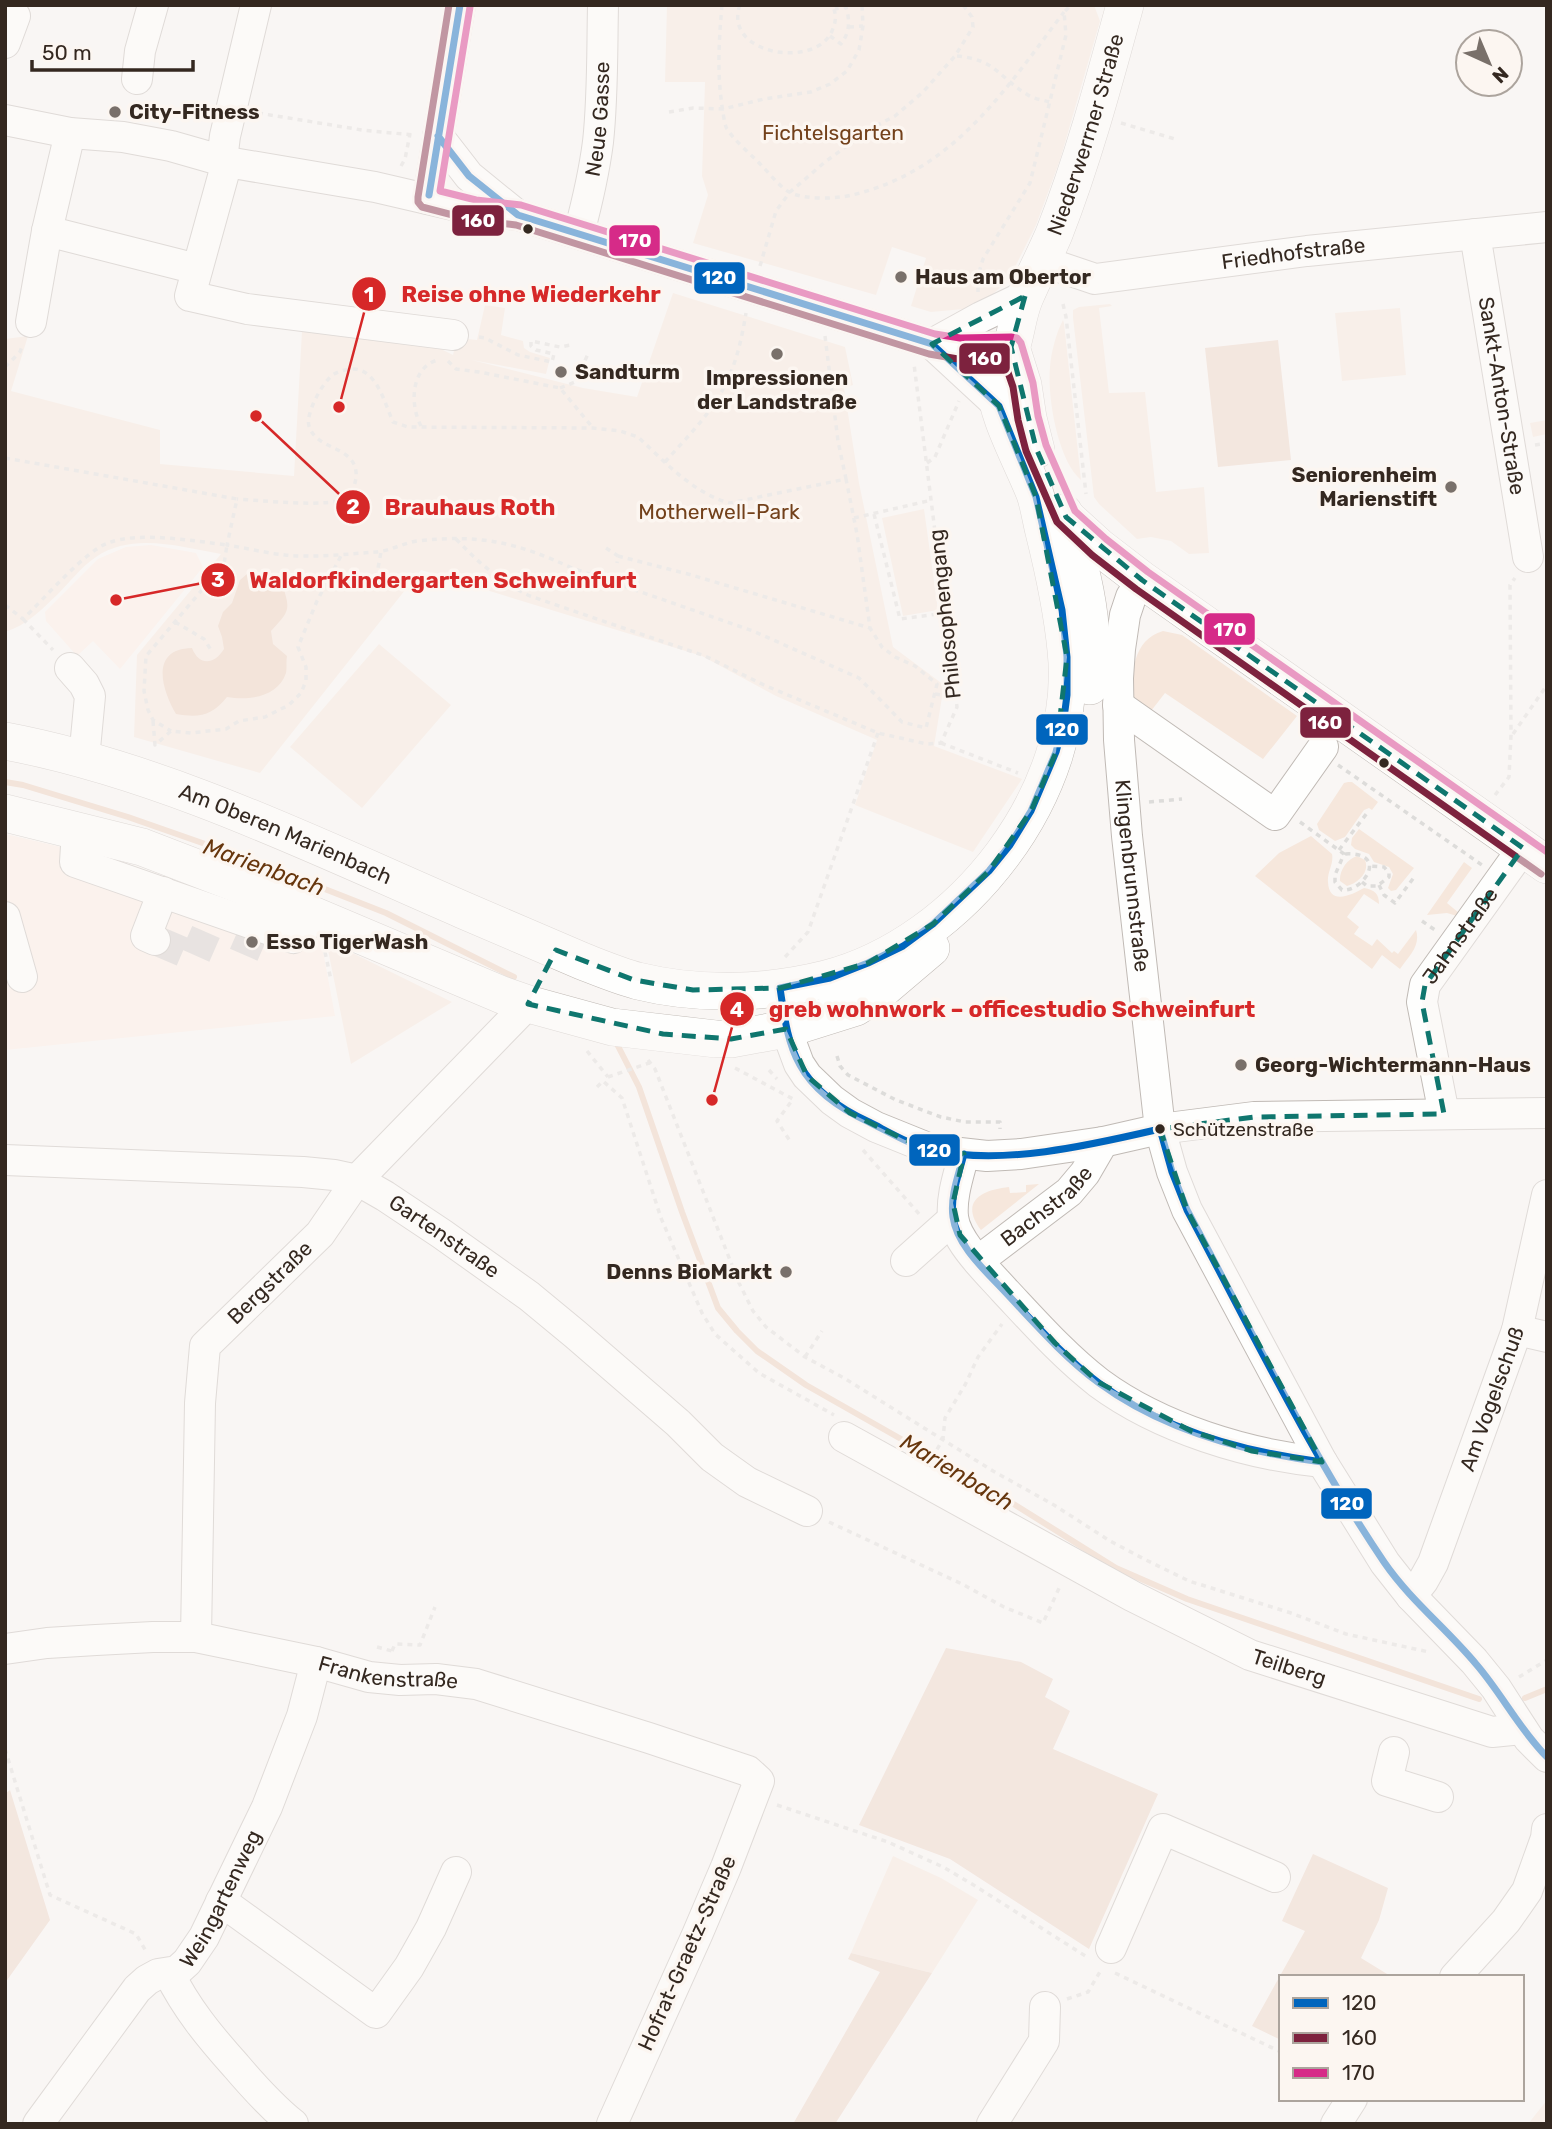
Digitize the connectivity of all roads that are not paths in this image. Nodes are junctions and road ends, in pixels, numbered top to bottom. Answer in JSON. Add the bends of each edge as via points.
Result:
{"nodes":[{"id":1,"x":153,"y":5,"type":"edge"},
{"id":2,"x":256,"y":5,"type":"edge"},
{"id":3,"x":460,"y":5,"type":"edge"},
{"id":4,"x":603,"y":5,"type":"edge"},
{"id":5,"x":1122,"y":8,"type":"edge"},
{"id":6,"x":137,"y":79,"type":"dead end"},
{"id":7,"x":5,"y":120,"type":"edge"},
{"id":8,"x":70,"y":133,"type":"junction"},
{"id":9,"x":424,"y":135,"type":"junction"},
{"id":10,"x":227,"y":162,"type":"junction"},
{"id":11,"x":428,"y":199,"type":"junction"},
{"id":12,"x":518,"y":215,"type":"junction"},
{"id":13,"x":1547,"y":226,"type":"edge"},
{"id":14,"x":47,"y":231,"type":"junction"},
{"id":15,"x":579,"y":233,"type":"junction"},
{"id":16,"x":1475,"y":234,"type":"junction"},
{"id":17,"x":1042,"y":261,"type":"junction"},
{"id":18,"x":197,"y":270,"type":"junction"},
{"id":19,"x":1025,"y":296,"type":"junction"},
{"id":20,"x":30,"y":322,"type":"dead end"},
{"id":21,"x":450,"y":347,"type":"road end"},
{"id":22,"x":1012,"y":347,"type":"junction"},
{"id":23,"x":923,"y":358,"type":"junction"},
{"id":24,"x":999,"y":406,"type":"junction"},
{"id":25,"x":1036,"y":497,"type":"junction"},
{"id":26,"x":1077,"y":510,"type":"junction"},
{"id":27,"x":1528,"y":557,"type":"road end"},
{"id":28,"x":1142,"y":580,"type":"junction"},
{"id":29,"x":70,"y":667,"type":"road end"},
{"id":30,"x":1118,"y":705,"type":"junction"},
{"id":31,"x":5,"y":741,"type":"edge"},
{"id":32,"x":1321,"y":750,"type":"road end"},
{"id":33,"x":83,"y":760,"type":"junction"},
{"id":34,"x":5,"y":813,"type":"edge"},
{"id":35,"x":78,"y":831,"type":"junction"},
{"id":36,"x":1535,"y":857,"type":"edge"},
{"id":37,"x":251,"y":889,"type":"junction"},
{"id":38,"x":163,"y":892,"type":"junction"},
{"id":39,"x":5,"y":918,"type":"edge"},
{"id":40,"x":220,"y":927,"type":"junction"},
{"id":41,"x":300,"y":937,"type":"junction"},
{"id":42,"x":155,"y":940,"type":"dead end"},
{"id":43,"x":556,"y":950,"type":"junction"},
{"id":44,"x":785,"y":975,"type":"junction"},
{"id":45,"x":22,"y":977,"type":"dead end"},
{"id":46,"x":528,"y":1004,"type":"junction"},
{"id":47,"x":786,"y":1029,"type":"junction"},
{"id":48,"x":1547,"y":1113,"type":"edge"},
{"id":49,"x":1444,"y":1114,"type":"junction"},
{"id":50,"x":1160,"y":1129,"type":"junction"},
{"id":51,"x":1103,"y":1142,"type":"junction"},
{"id":52,"x":964,"y":1154,"type":"junction"},
{"id":53,"x":5,"y":1160,"type":"edge"},
{"id":54,"x":357,"y":1180,"type":"junction"},
{"id":55,"x":1547,"y":1195,"type":"edge"},
{"id":56,"x":953,"y":1219,"type":"junction"},
{"id":57,"x":906,"y":1261,"type":"dead end"},
{"id":58,"x":978,"y":1261,"type":"junction"},
{"id":59,"x":1517,"y":1330,"type":"junction"},
{"id":60,"x":1547,"y":1337,"type":"edge"},
{"id":61,"x":844,"y":1437,"type":"road end"},
{"id":62,"x":1322,"y":1462,"type":"junction"},
{"id":63,"x":807,"y":1511,"type":"road end"},
{"id":64,"x":1411,"y":1596,"type":"junction"},
{"id":65,"x":196,"y":1637,"type":"junction"},
{"id":66,"x":5,"y":1650,"type":"edge"},
{"id":67,"x":316,"y":1662,"type":"junction"},
{"id":68,"x":1522,"y":1729,"type":"junction"},
{"id":69,"x":1394,"y":1752,"type":"dead end"},
{"id":70,"x":1547,"y":1757,"type":"edge"},
{"id":71,"x":759,"y":1781,"type":"joint"},
{"id":72,"x":1438,"y":1797,"type":"dead end"},
{"id":73,"x":1547,"y":1829,"type":"edge"},
{"id":74,"x":456,"y":1872,"type":"dead end"},
{"id":75,"x":1275,"y":1877,"type":"dead end"},
{"id":76,"x":221,"y":1901,"type":"junction"},
{"id":77,"x":1105,"y":1962,"type":"road end"},
{"id":78,"x":164,"y":1973,"type":"junction"},
{"id":79,"x":1457,"y":1975,"type":"edge"},
{"id":80,"x":1045,"y":2007,"type":"dead end"},
{"id":81,"x":1351,"y":2101,"type":"edge"},
{"id":82,"x":38,"y":2124,"type":"edge"},
{"id":83,"x":293,"y":2124,"type":"edge"},
{"id":84,"x":612,"y":2124,"type":"edge"},
{"id":85,"x":992,"y":2124,"type":"edge"},
{"id":86,"x":1336,"y":2124,"type":"edge"}],
"edges":[{"from":1,"to":6,"type":"street"},
{"from":2,"to":10,"type":"street","via":[[224,144]]},
{"from":3,"to":9,"type":"street"},
{"from":4,"to":15,"type":"street","name":"Neue Gasse","via":[[598,143]]},
{"from":5,"to":17,"type":"main road","name":"Niederwerrner Straße","via":[[1074,178]]},
{"from":7,"to":8,"type":"street"},
{"from":8,"to":10,"type":"street","via":[[172,146]]},
{"from":8,"to":14,"type":"street"},
{"from":9,"to":11,"type":"street"},
{"from":9,"to":12,"type":"street"},
{"from":10,"to":11,"type":"street"},
{"from":10,"to":18,"type":"street"},
{"from":11,"to":12,"type":"street"},
{"from":12,"to":15,"type":"street"},
{"from":13,"to":16,"type":"street","name":"Friedhofstraße"},
{"from":14,"to":18,"type":"street"},
{"from":14,"to":20,"type":"street"},
{"from":15,"to":23,"type":"street"},
{"from":16,"to":17,"type":"street","name":"Friedhofstraße","via":[[1095,279]]},
{"from":16,"to":27,"type":"street","name":"Sankt-Anton-Straße"},
{"from":17,"to":19,"type":"main road","name":"Niederwerrner Straße"},
{"from":18,"to":21,"type":"street","via":[[190,296]]},
{"from":19,"to":22,"type":"main road","name":"Niederwerrner Straße"},
{"from":19,"to":23,"type":"street","via":[[981,317]]},
{"from":22,"to":23,"type":"street","via":[[959,349]]},
{"from":22,"to":24,"type":"main road","via":[[996,377]]},
{"from":22,"to":26,"type":"main road","via":[[1035,448]]},
{"from":23,"to":24,"type":"street"},
{"from":24,"to":25,"type":"main road","name":"Am Oberen Marienbach"},
{"from":25,"to":26,"type":"main road"},
{"from":25,"to":44,"type":"main road","name":"Am Oberen Marienbach","via":[[1062,610],[1067,695],[1056,752],[1031,811],[989,871],[903,946],[830,978]]},
{"from":26,"to":28,"type":"main road","via":[[1099,547]]},
{"from":26,"to":47,"type":"main road","via":[[1090,622],[1090,683],[1075,758],[1042,833],[990,900],[878,993],[849,1010]]},
{"from":28,"to":30,"type":"street","name":"Klingenbrunnstraße","via":[[1125,615]]},
{"from":28,"to":36,"type":"main road"},
{"from":29,"to":33,"type":"street","via":[[90,696]]},
{"from":30,"to":32,"type":"street","via":[[1275,815]]},
{"from":30,"to":50,"type":"street","name":"Klingenbrunnstraße"},
{"from":31,"to":33,"type":"main road","name":"Am Oberen Marienbach"},
{"from":33,"to":43,"type":"main road","name":"Am Oberen Marienbach","via":[[263,823]]},
{"from":34,"to":35,"type":"main road"},
{"from":35,"to":37,"type":"main road","via":[[142,848]]},
{"from":35,"to":38,"type":"street","via":[[75,862]]},
{"from":36,"to":49,"type":"street","name":"Jahnstraße","via":[[1501,878],[1425,985],[1422,1002]]},
{"from":37,"to":40,"type":"street"},
{"from":37,"to":41,"type":"main road"},
{"from":38,"to":40,"type":"street"},
{"from":38,"to":42,"type":"street","via":[[146,936]]},
{"from":39,"to":45,"type":"street"},
{"from":40,"to":41,"type":"street"},
{"from":41,"to":46,"type":"main road"},
{"from":43,"to":44,"type":"main road","name":"Am Oberen Marienbach","via":[[634,980],[673,988],[730,991]]},
{"from":43,"to":46,"type":"main road"},
{"from":44,"to":47,"type":"street"},
{"from":46,"to":47,"type":"main road","via":[[611,1027],[663,1034],[731,1039]]},
{"from":46,"to":54,"type":"street","name":"Bergstraße"},
{"from":47,"to":52,"type":"street","via":[[799,1064],[832,1100],[905,1140]]},
{"from":48,"to":49,"type":"street"},
{"from":49,"to":50,"type":"street","via":[[1254,1117]]},
{"from":50,"to":51,"type":"street"},
{"from":50,"to":62,"type":"street","name":"Klingenbrunnstraße","via":[[1187,1210]]},
{"from":51,"to":52,"type":"street","via":[[1021,1154]]},
{"from":51,"to":58,"type":"street","name":"Bachstraße","via":[[1069,1192]]},
{"from":52,"to":56,"type":"street"},
{"from":53,"to":54,"type":"street","name":"Gartenstraße","via":[[303,1172]]},
{"from":54,"to":63,"type":"street","name":"Gartenstraße","via":[[529,1296],[712,1457],[747,1482]]},
{"from":54,"to":65,"type":"street","name":"Bergstraße","via":[[320,1234],[205,1346]]},
{"from":55,"to":59,"type":"street","name":"Am Vogelschuß"},
{"from":56,"to":57,"type":"street"},
{"from":56,"to":58,"type":"street","name":"Bachstraße"},
{"from":58,"to":62,"type":"street","name":"Bachstraße","via":[[1055,1343],[1117,1395],[1148,1413],[1252,1451]]},
{"from":59,"to":60,"type":"street"},
{"from":59,"to":64,"type":"street","name":"Am Vogelschuß","via":[[1433,1563]]},
{"from":61,"to":68,"type":"street","name":"Teilberg","via":[[1072,1564],[1250,1655],[1492,1732]]},
{"from":62,"to":64,"type":"street","name":"Klingenbrunnstraße"},
{"from":64,"to":68,"type":"street","name":"Klingenbrunnstraße","via":[[1474,1661]]},
{"from":65,"to":66,"type":"street","name":"Frankenstraße","via":[[47,1643]]},
{"from":65,"to":67,"type":"street","name":"Frankenstraße"},
{"from":67,"to":71,"type":"street","name":"Frankenstraße","via":[[369,1677],[476,1684],[748,1771]]},
{"from":67,"to":76,"type":"street","name":"Weingartenweg","via":[[302,1716],[267,1807]]},
{"from":68,"to":70,"type":"street","name":"Klingenbrunnstraße"},
{"from":69,"to":72,"type":"street","via":[[1387,1781]]},
{"from":71,"to":84,"type":"street","name":"Hofrat-Graetz-Straße","via":[[721,1879]]},
{"from":73,"to":79,"type":"street","via":[[1527,1891],[1506,1922]]},
{"from":74,"to":76,"type":"street","via":[[409,1967],[376,2013]]},
{"from":75,"to":77,"type":"street","via":[[1163,1829]]},
{"from":76,"to":78,"type":"street","name":"Weingartenweg","via":[[187,1962],[177,1971]]},
{"from":78,"to":82,"type":"street","name":"Weingartenweg","via":[[137,1989]]},
{"from":78,"to":83,"type":"street","via":[[214,2040]]},
{"from":80,"to":85,"type":"street","via":[[1044,2041]]},
{"from":81,"to":86,"type":"street"}]}
